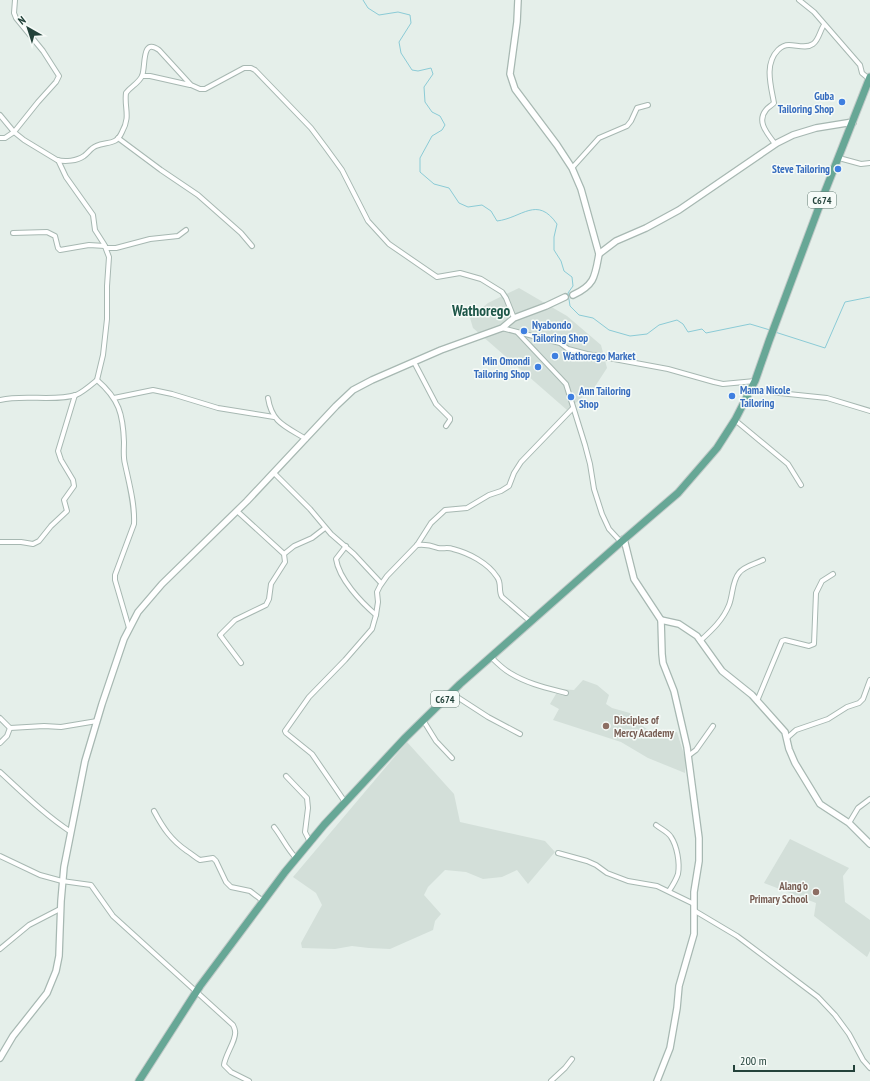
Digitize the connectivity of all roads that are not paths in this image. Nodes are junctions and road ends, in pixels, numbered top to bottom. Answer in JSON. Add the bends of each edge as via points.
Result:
{"nodes":[{"id":1,"x":15,"y":0,"type":"edge"},
{"id":2,"x":518,"y":0,"type":"edge"},
{"id":3,"x":799,"y":0,"type":"edge"},
{"id":4,"x":824,"y":25,"type":"junction"},
{"id":5,"x":142,"y":76,"type":"junction"},
{"id":6,"x":870,"y":78,"type":"edge"},
{"id":7,"x":191,"y":85,"type":"junction"},
{"id":8,"x":648,"y":105,"type":"dead end"},
{"id":9,"x":0,"y":115,"type":"edge"},
{"id":10,"x":853,"y":122,"type":"junction"},
{"id":11,"x":14,"y":132,"type":"junction"},
{"id":12,"x":0,"y":138,"type":"edge"},
{"id":13,"x":118,"y":138,"type":"junction"},
{"id":14,"x":775,"y":144,"type":"junction"},
{"id":15,"x":839,"y":158,"type":"junction"},
{"id":16,"x":58,"y":160,"type":"junction"},
{"id":17,"x":870,"y":163,"type":"edge"},
{"id":18,"x":572,"y":168,"type":"junction"},
{"id":19,"x":186,"y":230,"type":"dead end"},
{"id":20,"x":13,"y":233,"type":"dead end"},
{"id":21,"x":252,"y":246,"type":"dead end"},
{"id":22,"x":105,"y":247,"type":"junction"},
{"id":23,"x":599,"y":254,"type":"junction"},
{"id":24,"x":573,"y":295,"type":"joint"},
{"id":25,"x":565,"y":297,"type":"joint"},
{"id":26,"x":514,"y":318,"type":"junction"},
{"id":27,"x":502,"y":328,"type":"junction"},
{"id":28,"x":518,"y":332,"type":"junction"},
{"id":29,"x":414,"y":362,"type":"junction"},
{"id":30,"x":97,"y":380,"type":"junction"},
{"id":31,"x":752,"y":385,"type":"junction"},
{"id":32,"x":75,"y":395,"type":"junction"},
{"id":33,"x":114,"y":398,"type":"junction"},
{"id":34,"x":268,"y":398,"type":"dead end"},
{"id":35,"x":0,"y":400,"type":"edge"},
{"id":36,"x":573,"y":408,"type":"junction"},
{"id":37,"x":870,"y":411,"type":"edge"},
{"id":38,"x":274,"y":417,"type":"junction"},
{"id":39,"x":735,"y":420,"type":"junction"},
{"id":40,"x":446,"y":426,"type":"dead end"},
{"id":41,"x":306,"y":438,"type":"junction"},
{"id":42,"x":274,"y":473,"type":"junction"},
{"id":43,"x":801,"y":485,"type":"dead end"},
{"id":44,"x":237,"y":511,"type":"junction"},
{"id":45,"x":325,"y":528,"type":"junction"},
{"id":46,"x":623,"y":540,"type":"junction"},
{"id":47,"x":0,"y":542,"type":"edge"},
{"id":48,"x":417,"y":545,"type":"junction"},
{"id":49,"x":346,"y":546,"type":"junction"},
{"id":50,"x":284,"y":554,"type":"junction"},
{"id":51,"x":763,"y":560,"type":"dead end"},
{"id":52,"x":833,"y":574,"type":"dead end"},
{"id":53,"x":381,"y":583,"type":"junction"},
{"id":54,"x":376,"y":615,"type":"junction"},
{"id":55,"x":661,"y":620,"type":"junction"},
{"id":56,"x":531,"y":622,"type":"junction"},
{"id":57,"x":129,"y":628,"type":"junction"},
{"id":58,"x":700,"y":641,"type":"junction"},
{"id":59,"x":491,"y":657,"type":"junction"},
{"id":60,"x":241,"y":663,"type":"dead end"},
{"id":61,"x":870,"y":680,"type":"edge"},
{"id":62,"x":451,"y":693,"type":"junction"},
{"id":63,"x":566,"y":693,"type":"dead end"},
{"id":64,"x":757,"y":701,"type":"junction"},
{"id":65,"x":0,"y":718,"type":"edge"},
{"id":66,"x":423,"y":720,"type":"junction"},
{"id":67,"x":97,"y":721,"type":"junction"},
{"id":68,"x":713,"y":726,"type":"dead end"},
{"id":69,"x":10,"y":728,"type":"junction"},
{"id":70,"x":520,"y":734,"type":"dead end"},
{"id":71,"x":787,"y":738,"type":"junction"},
{"id":72,"x":0,"y":743,"type":"edge"},
{"id":73,"x":688,"y":756,"type":"junction"},
{"id":74,"x":452,"y":758,"type":"dead end"},
{"id":75,"x":0,"y":772,"type":"edge"},
{"id":76,"x":286,"y":776,"type":"dead end"},
{"id":77,"x":870,"y":799,"type":"edge"},
{"id":78,"x":345,"y":802,"type":"junction"},
{"id":79,"x":154,"y":811,"type":"dead end"},
{"id":80,"x":849,"y":823,"type":"junction"},
{"id":81,"x":656,"y":825,"type":"dead end"},
{"id":82,"x":274,"y":827,"type":"dead end"},
{"id":83,"x":71,"y":832,"type":"junction"},
{"id":84,"x":310,"y":842,"type":"junction"},
{"id":85,"x":870,"y":844,"type":"edge"},
{"id":86,"x":558,"y":853,"type":"dead end"},
{"id":87,"x":0,"y":856,"type":"edge"},
{"id":88,"x":296,"y":858,"type":"junction"},
{"id":89,"x":62,"y":881,"type":"junction"},
{"id":90,"x":669,"y":891,"type":"junction"},
{"id":91,"x":264,"y":901,"type":"junction"},
{"id":92,"x":694,"y":904,"type":"junction"},
{"id":93,"x":60,"y":909,"type":"junction"},
{"id":94,"x":695,"y":911,"type":"junction"},
{"id":95,"x":0,"y":949,"type":"edge"},
{"id":96,"x":196,"y":992,"type":"junction"},
{"id":97,"x":0,"y":1058,"type":"edge"},
{"id":98,"x":572,"y":1059,"type":"dead end"},
{"id":99,"x":870,"y":1068,"type":"edge"},
{"id":100,"x":139,"y":1081,"type":"edge"},
{"id":101,"x":249,"y":1081,"type":"edge"},
{"id":102,"x":551,"y":1081,"type":"edge"},
{"id":103,"x":657,"y":1081,"type":"edge"}],
"edges":[{"from":1,"to":11,"type":"street","via":[[16,18],[43,51],[59,76]]},
{"from":2,"to":18,"type":"street","via":[[511,81]]},
{"from":3,"to":4,"type":"street","via":[[814,12]]},
{"from":4,"to":6,"type":"street","via":[[860,65],[862,74]]},
{"from":4,"to":14,"type":"street","via":[[813,44],[782,47],[770,62],[774,104],[766,110],[762,119],[764,128]]},
{"from":5,"to":7,"type":"street"},
{"from":5,"to":7,"type":"street","via":[[147,50],[154,46]]},
{"from":5,"to":13,"type":"street","via":[[126,93],[127,120]]},
{"from":6,"to":10,"type":"main road","number":"C674"},
{"from":7,"to":26,"type":"street","via":[[204,89],[244,68],[255,70],[311,128],[338,164],[368,220],[389,244],[437,277],[460,273],[481,279],[502,292]]},
{"from":8,"to":18,"type":"street","via":[[637,108],[627,126],[599,138]]},
{"from":9,"to":11,"type":"street"},
{"from":10,"to":14,"type":"street","via":[[799,132]]},
{"from":10,"to":15,"type":"main road","number":"C674"},
{"from":11,"to":12,"type":"street"},
{"from":11,"to":16,"type":"street"},
{"from":13,"to":16,"type":"street","via":[[96,146],[83,156],[63,162]]},
{"from":13,"to":21,"type":"street","via":[[198,195]]},
{"from":14,"to":23,"type":"street","via":[[679,210],[616,241]]},
{"from":15,"to":17,"type":"street","via":[[861,164]]},
{"from":15,"to":31,"type":"main road","number":"C674"},
{"from":16,"to":22,"type":"street","via":[[66,177],[93,216],[95,230]]},
{"from":18,"to":23,"type":"street","via":[[581,188]]},
{"from":19,"to":22,"type":"street","via":[[178,236],[150,239],[116,248]]},
{"from":20,"to":22,"type":"street","via":[[49,232],[55,236],[60,250],[89,245]]},
{"from":22,"to":30,"type":"street","via":[[110,257],[107,319]]},
{"from":23,"to":24,"type":"street","via":[[593,281],[584,290]]},
{"from":24,"to":25,"type":"street"},
{"from":25,"to":26,"type":"street"},
{"from":26,"to":27,"type":"street"},
{"from":27,"to":28,"type":"street"},
{"from":27,"to":29,"type":"street"},
{"from":28,"to":31,"type":"street","via":[[560,343],[568,349],[580,352],[668,369],[723,384]]},
{"from":28,"to":36,"type":"street","via":[[566,384]]},
{"from":29,"to":40,"type":"street","via":[[436,404],[450,418]]},
{"from":29,"to":41,"type":"street","via":[[353,390]]},
{"from":30,"to":32,"type":"street"},
{"from":30,"to":33,"type":"street"},
{"from":31,"to":37,"type":"street","via":[[827,398]]},
{"from":31,"to":39,"type":"main road","number":"C674"},
{"from":32,"to":35,"type":"street"},
{"from":32,"to":47,"type":"street","via":[[58,451],[74,486],[64,500],[67,511],[33,544]]},
{"from":33,"to":38,"type":"street","via":[[153,390],[218,408]]},
{"from":33,"to":57,"type":"street","via":[[122,416],[124,463],[134,517],[132,533],[115,575]]},
{"from":34,"to":38,"type":"street","via":[[270,412]]},
{"from":36,"to":46,"type":"street","via":[[587,451],[602,514],[609,529]]},
{"from":36,"to":48,"type":"street","via":[[520,462],[509,486],[467,508],[445,510],[431,523]]},
{"from":38,"to":41,"type":"street"},
{"from":39,"to":43,"type":"street","via":[[788,464]]},
{"from":39,"to":46,"type":"main road","number":"C674","via":[[717,448],[678,494]]},
{"from":41,"to":42,"type":"street"},
{"from":42,"to":44,"type":"street"},
{"from":42,"to":45,"type":"street"},
{"from":44,"to":50,"type":"street"},
{"from":44,"to":57,"type":"street","via":[[146,601]]},
{"from":45,"to":49,"type":"street"},
{"from":45,"to":50,"type":"street"},
{"from":46,"to":55,"type":"street","via":[[634,579]]},
{"from":46,"to":56,"type":"main road","number":"C674"},
{"from":48,"to":53,"type":"street"},
{"from":48,"to":56,"type":"street","via":[[453,548],[475,558],[496,575],[500,581],[502,597]]},
{"from":49,"to":53,"type":"street"},
{"from":49,"to":54,"type":"street","via":[[336,559],[337,566],[360,600]]},
{"from":50,"to":60,"type":"street","via":[[285,562],[271,584],[270,599],[266,605],[235,620],[220,635]]},
{"from":51,"to":58,"type":"street","via":[[739,573],[724,616]]},
{"from":52,"to":64,"type":"street","via":[[822,581],[816,593],[814,644],[809,646],[782,641]]},
{"from":53,"to":54,"type":"street","via":[[377,592]]},
{"from":54,"to":78,"type":"street","via":[[372,629],[309,697],[285,731],[312,754]]},
{"from":55,"to":58,"type":"street","via":[[679,624],[695,634]]},
{"from":55,"to":73,"type":"street","via":[[662,658],[674,691]]},
{"from":56,"to":59,"type":"main road","number":"C674"},
{"from":57,"to":67,"type":"street"},
{"from":58,"to":64,"type":"street","via":[[722,671]]},
{"from":59,"to":62,"type":"main road","number":"C674"},
{"from":59,"to":63,"type":"street","via":[[509,673],[539,686]]},
{"from":61,"to":71,"type":"street","via":[[859,703],[828,719],[796,730]]},
{"from":62,"to":66,"type":"main road","number":"C674"},
{"from":62,"to":70,"type":"street"},
{"from":64,"to":71,"type":"street"},
{"from":65,"to":69,"type":"street"},
{"from":66,"to":74,"type":"street","via":[[436,741]]},
{"from":66,"to":78,"type":"main road","number":"C674"},
{"from":67,"to":69,"type":"street","via":[[61,727]]},
{"from":67,"to":83,"type":"street","via":[[85,761]]},
{"from":68,"to":73,"type":"street","via":[[696,750]]},
{"from":69,"to":72,"type":"street"},
{"from":71,"to":80,"type":"street","via":[[789,749],[820,804]]},
{"from":73,"to":92,"type":"street","via":[[699,838]]},
{"from":75,"to":83,"type":"street","via":[[48,816]]},
{"from":76,"to":84,"type":"street","via":[[307,798],[305,832]]},
{"from":77,"to":80,"type":"street","via":[[858,808]]},
{"from":78,"to":84,"type":"main road","number":"C674"},
{"from":79,"to":91,"type":"street","via":[[172,840],[198,859],[214,858],[231,887],[250,891]]},
{"from":80,"to":85,"type":"street"},
{"from":81,"to":90,"type":"street","via":[[671,837],[677,854],[678,874]]},
{"from":82,"to":88,"type":"street"},
{"from":83,"to":89,"type":"street"},
{"from":84,"to":88,"type":"main road","number":"C674"},
{"from":86,"to":90,"type":"street","via":[[596,865],[607,873],[628,881],[650,884]]},
{"from":87,"to":89,"type":"street","via":[[40,875]]},
{"from":88,"to":91,"type":"main road","number":"C674"},
{"from":89,"to":93,"type":"street"},
{"from":89,"to":96,"type":"street","via":[[93,887],[114,916]]},
{"from":90,"to":92,"type":"street"},
{"from":91,"to":96,"type":"main road","number":"C674"},
{"from":92,"to":94,"type":"street"},
{"from":93,"to":95,"type":"street","via":[[29,925]]},
{"from":93,"to":97,"type":"street","via":[[59,956],[52,983]]},
{"from":94,"to":99,"type":"street","via":[[737,936],[818,997],[849,1034]]},
{"from":94,"to":103,"type":"street","via":[[693,940],[679,986],[670,1048]]},
{"from":96,"to":100,"type":"main road","number":"C674"},
{"from":96,"to":101,"type":"street","via":[[233,1025],[236,1032],[224,1065],[231,1072]]},
{"from":98,"to":102,"type":"street"}]}
